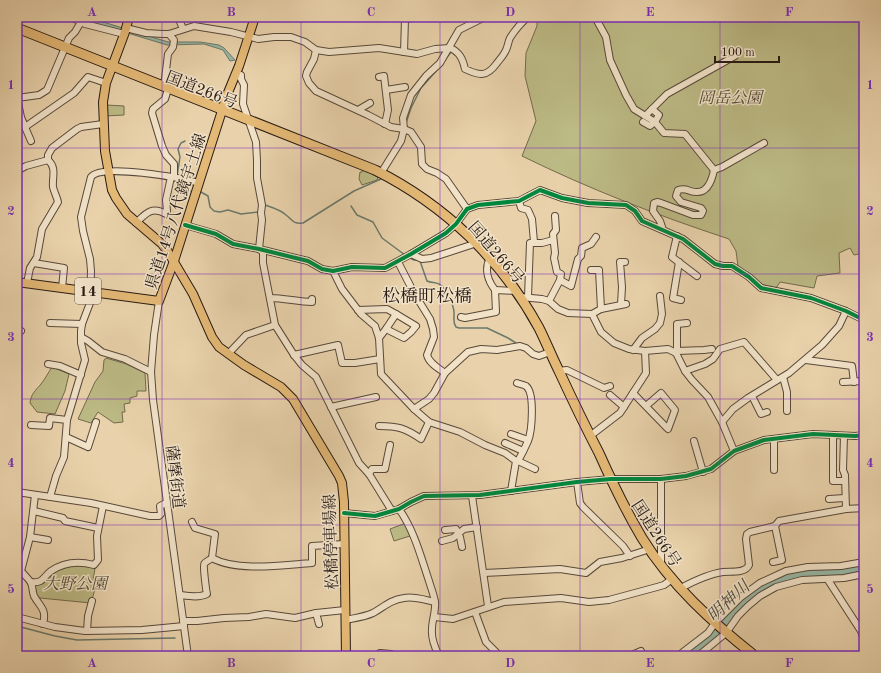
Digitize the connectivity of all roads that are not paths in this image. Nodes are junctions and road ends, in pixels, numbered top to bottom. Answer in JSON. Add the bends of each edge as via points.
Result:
{"nodes":[{"id":1,"x":71,"y":17,"type":"edge"},
{"id":2,"x":129,"y":17,"type":"edge"},
{"id":3,"x":178,"y":17,"type":"edge"},
{"id":4,"x":255,"y":17,"type":"edge"},
{"id":5,"x":419,"y":17,"type":"edge"},
{"id":6,"x":485,"y":17,"type":"edge"},
{"id":7,"x":528,"y":17,"type":"edge"},
{"id":8,"x":595,"y":17,"type":"edge"},
{"id":9,"x":404,"y":18,"type":"edge"},
{"id":10,"x":79,"y":20,"type":"edge"},
{"id":11,"x":17,"y":28,"type":"edge"},
{"id":12,"x":183,"y":29,"type":"junction"},
{"id":13,"x":125,"y":31,"type":"junction"},
{"id":14,"x":169,"y":34,"type":"junction"},
{"id":15,"x":248,"y":37,"type":"junction"},
{"id":16,"x":65,"y":47,"type":"junction"},
{"id":17,"x":450,"y":48,"type":"junction"},
{"id":18,"x":316,"y":50,"type":"junction"},
{"id":19,"x":404,"y":52,"type":"junction"},
{"id":20,"x":735,"y":56,"type":"dead end"},
{"id":21,"x":112,"y":66,"type":"junction"},
{"id":22,"x":236,"y":73,"type":"junction"},
{"id":23,"x":383,"y":76,"type":"dead end"},
{"id":24,"x":106,"y":83,"type":"junction"},
{"id":25,"x":405,"y":87,"type":"dead end"},
{"id":26,"x":166,"y":88,"type":"junction"},
{"id":27,"x":386,"y":90,"type":"junction"},
{"id":28,"x":370,"y":103,"type":"dead end"},
{"id":29,"x":652,"y":109,"type":"junction"},
{"id":30,"x":223,"y":110,"type":"junction"},
{"id":31,"x":358,"y":110,"type":"junction"},
{"id":32,"x":248,"y":119,"type":"junction"},
{"id":33,"x":644,"y":119,"type":"junction"},
{"id":34,"x":655,"y":122,"type":"junction"},
{"id":35,"x":103,"y":124,"type":"junction"},
{"id":36,"x":385,"y":124,"type":"junction"},
{"id":37,"x":25,"y":127,"type":"junction"},
{"id":38,"x":404,"y":129,"type":"junction"},
{"id":39,"x":31,"y":141,"type":"dead end"},
{"id":40,"x":764,"y":143,"type":"dead end"},
{"id":41,"x":48,"y":160,"type":"junction"},
{"id":42,"x":714,"y":170,"type":"junction"},
{"id":43,"x":17,"y":171,"type":"edge"},
{"id":44,"x":108,"y":171,"type":"junction"},
{"id":45,"x":381,"y":173,"type":"junction"},
{"id":46,"x":175,"y":177,"type":"junction"},
{"id":47,"x":199,"y":183,"type":"junction"},
{"id":48,"x":519,"y":201,"type":"junction"},
{"id":49,"x":467,"y":209,"type":"junction"},
{"id":50,"x":555,"y":216,"type":"dead end"},
{"id":51,"x":136,"y":223,"type":"junction"},
{"id":52,"x":456,"y":224,"type":"junction"},
{"id":53,"x":185,"y":225,"type":"junction"},
{"id":54,"x":663,"y":230,"type":"junction"},
{"id":55,"x":677,"y":236,"type":"junction"},
{"id":56,"x":596,"y":237,"type":"dead end"},
{"id":57,"x":553,"y":240,"type":"junction"},
{"id":58,"x":534,"y":242,"type":"junction"},
{"id":59,"x":476,"y":243,"type":"junction"},
{"id":60,"x":259,"y":249,"type":"junction"},
{"id":61,"x":408,"y":256,"type":"junction"},
{"id":62,"x":490,"y":258,"type":"junction"},
{"id":63,"x":174,"y":262,"type":"junction"},
{"id":64,"x":398,"y":262,"type":"junction"},
{"id":65,"x":620,"y":262,"type":"dead end"},
{"id":66,"x":679,"y":262,"type":"junction"},
{"id":67,"x":34,"y":263,"type":"junction"},
{"id":68,"x":590,"y":270,"type":"dead end"},
{"id":69,"x":333,"y":271,"type":"junction"},
{"id":70,"x":697,"y":276,"type":"dead end"},
{"id":71,"x":560,"y":280,"type":"junction"},
{"id":72,"x":17,"y":282,"type":"edge"},
{"id":73,"x":27,"y":283,"type":"junction"},
{"id":74,"x":62,"y":288,"type":"junction"},
{"id":75,"x":495,"y":290,"type":"junction"},
{"id":76,"x":91,"y":292,"type":"junction"},
{"id":77,"x":521,"y":295,"type":"junction"},
{"id":78,"x":660,"y":296,"type":"dead end"},
{"id":79,"x":270,"y":298,"type":"junction"},
{"id":80,"x":312,"y":299,"type":"dead end"},
{"id":81,"x":681,"y":300,"type":"dead end"},
{"id":82,"x":160,"y":301,"type":"junction"},
{"id":83,"x":549,"y":301,"type":"junction"},
{"id":84,"x":600,"y":309,"type":"junction"},
{"id":85,"x":358,"y":310,"type":"junction"},
{"id":86,"x":846,"y":311,"type":"junction"},
{"id":87,"x":396,"y":314,"type":"junction"},
{"id":88,"x":592,"y":314,"type":"junction"},
{"id":89,"x":461,"y":317,"type":"dead end"},
{"id":90,"x":864,"y":320,"type":"edge"},
{"id":91,"x":50,"y":323,"type":"dead end"},
{"id":92,"x":687,"y":323,"type":"dead end"},
{"id":93,"x":82,"y":324,"type":"junction"},
{"id":94,"x":275,"y":324,"type":"junction"},
{"id":95,"x":386,"y":329,"type":"junction"},
{"id":96,"x":81,"y":337,"type":"junction"},
{"id":97,"x":379,"y":338,"type":"junction"},
{"id":98,"x":712,"y":349,"type":"dead end"},
{"id":99,"x":633,"y":350,"type":"junction"},
{"id":100,"x":645,"y":351,"type":"junction"},
{"id":101,"x":550,"y":352,"type":"junction"},
{"id":102,"x":677,"y":352,"type":"junction"},
{"id":103,"x":228,"y":354,"type":"junction"},
{"id":104,"x":294,"y":355,"type":"junction"},
{"id":105,"x":380,"y":359,"type":"junction"},
{"id":106,"x":806,"y":360,"type":"junction"},
{"id":107,"x":48,"y":364,"type":"dead end"},
{"id":108,"x":558,"y":371,"type":"junction"},
{"id":109,"x":685,"y":371,"type":"junction"},
{"id":110,"x":151,"y":372,"type":"junction"},
{"id":111,"x":445,"y":373,"type":"junction"},
{"id":112,"x":81,"y":375,"type":"junction"},
{"id":113,"x":783,"y":377,"type":"junction"},
{"id":114,"x":777,"y":380,"type":"junction"},
{"id":115,"x":864,"y":381,"type":"edge"},
{"id":116,"x":843,"y":382,"type":"dead end"},
{"id":117,"x":854,"y":382,"type":"junction"},
{"id":118,"x":517,"y":383,"type":"dead end"},
{"id":119,"x":610,"y":386,"type":"dead end"},
{"id":120,"x":633,"y":393,"type":"junction"},
{"id":121,"x":610,"y":394,"type":"dead end"},
{"id":122,"x":752,"y":396,"type":"junction"},
{"id":123,"x":376,"y":397,"type":"dead end"},
{"id":124,"x":646,"y":406,"type":"junction"},
{"id":125,"x":331,"y":407,"type":"junction"},
{"id":126,"x":624,"y":407,"type":"junction"},
{"id":127,"x":414,"y":409,"type":"junction"},
{"id":128,"x":787,"y":411,"type":"dead end"},
{"id":129,"x":767,"y":412,"type":"dead end"},
{"id":130,"x":67,"y":420,"type":"junction"},
{"id":131,"x":96,"y":422,"type":"dead end"},
{"id":132,"x":429,"y":422,"type":"junction"},
{"id":133,"x":722,"y":422,"type":"junction"},
{"id":134,"x":31,"y":425,"type":"dead end"},
{"id":135,"x":378,"y":426,"type":"dead end"},
{"id":136,"x":511,"y":434,"type":"dead end"},
{"id":137,"x":833,"y":435,"type":"junction"},
{"id":138,"x":864,"y":435,"type":"edge"},
{"id":139,"x":590,"y":436,"type":"junction"},
{"id":140,"x":844,"y":436,"type":"junction"},
{"id":141,"x":66,"y":437,"type":"junction"},
{"id":142,"x":774,"y":439,"type":"junction"},
{"id":143,"x":528,"y":440,"type":"junction"},
{"id":144,"x":694,"y":441,"type":"dead end"},
{"id":145,"x":505,"y":443,"type":"dead end"},
{"id":146,"x":390,"y":445,"type":"dead end"},
{"id":147,"x":523,"y":451,"type":"junction"},
{"id":148,"x":734,"y":451,"type":"junction"},
{"id":149,"x":517,"y":461,"type":"junction"},
{"id":150,"x":536,"y":468,"type":"dead end"},
{"id":151,"x":774,"y":470,"type":"dead end"},
{"id":152,"x":703,"y":472,"type":"junction"},
{"id":153,"x":369,"y":474,"type":"junction"},
{"id":154,"x":611,"y":479,"type":"junction"},
{"id":155,"x":661,"y":479,"type":"junction"},
{"id":156,"x":845,"y":481,"type":"junction"},
{"id":157,"x":578,"y":482,"type":"junction"},
{"id":158,"x":511,"y":491,"type":"junction"},
{"id":159,"x":17,"y":492,"type":"edge"},
{"id":160,"x":35,"y":495,"type":"junction"},
{"id":161,"x":472,"y":496,"type":"junction"},
{"id":162,"x":50,"y":497,"type":"junction"},
{"id":163,"x":845,"y":498,"type":"junction"},
{"id":164,"x":829,"y":499,"type":"dead end"},
{"id":165,"x":166,"y":503,"type":"junction"},
{"id":166,"x":103,"y":506,"type":"junction"},
{"id":167,"x":864,"y":508,"type":"edge"},
{"id":168,"x":399,"y":509,"type":"junction"},
{"id":169,"x":846,"y":509,"type":"junction"},
{"id":170,"x":34,"y":511,"type":"junction"},
{"id":171,"x":392,"y":511,"type":"junction"},
{"id":172,"x":344,"y":513,"type":"junction"},
{"id":173,"x":192,"y":522,"type":"dead end"},
{"id":174,"x":477,"y":526,"type":"junction"},
{"id":175,"x":775,"y":526,"type":"junction"},
{"id":176,"x":98,"y":528,"type":"junction"},
{"id":177,"x":445,"y":530,"type":"dead end"},
{"id":178,"x":458,"y":534,"type":"junction"},
{"id":179,"x":30,"y":537,"type":"junction"},
{"id":180,"x":48,"y":540,"type":"dead end"},
{"id":181,"x":442,"y":541,"type":"dead end"},
{"id":182,"x":344,"y":544,"type":"junction"},
{"id":183,"x":462,"y":547,"type":"dead end"},
{"id":184,"x":650,"y":549,"type":"junction"},
{"id":185,"x":630,"y":556,"type":"junction"},
{"id":186,"x":212,"y":558,"type":"junction"},
{"id":187,"x":773,"y":562,"type":"dead end"},
{"id":188,"x":864,"y":562,"type":"edge"},
{"id":189,"x":661,"y":564,"type":"junction"},
{"id":190,"x":19,"y":569,"type":"edge"},
{"id":191,"x":484,"y":573,"type":"junction"},
{"id":192,"x":864,"y":574,"type":"edge"},
{"id":193,"x":672,"y":579,"type":"junction"},
{"id":194,"x":828,"y":580,"type":"junction"},
{"id":195,"x":31,"y":582,"type":"junction"},
{"id":196,"x":681,"y":588,"type":"junction"},
{"id":197,"x":180,"y":595,"type":"junction"},
{"id":198,"x":92,"y":600,"type":"dead end"},
{"id":199,"x":435,"y":602,"type":"junction"},
{"id":200,"x":488,"y":606,"type":"junction"},
{"id":201,"x":345,"y":610,"type":"junction"},
{"id":202,"x":475,"y":612,"type":"junction"},
{"id":203,"x":316,"y":613,"type":"junction"},
{"id":204,"x":17,"y":617,"type":"edge"},
{"id":205,"x":434,"y":617,"type":"junction"},
{"id":206,"x":345,"y":620,"type":"junction"},
{"id":207,"x":43,"y":624,"type":"junction"},
{"id":208,"x":184,"y":624,"type":"junction"},
{"id":209,"x":319,"y":624,"type":"dead end"},
{"id":210,"x":720,"y":628,"type":"junction"},
{"id":211,"x":87,"y":631,"type":"junction"},
{"id":212,"x":864,"y":639,"type":"edge"},
{"id":213,"x":641,"y":651,"type":"dead end"},
{"id":214,"x":380,"y":653,"type":"dead end"},
{"id":215,"x":188,"y":656,"type":"edge"},
{"id":216,"x":346,"y":656,"type":"edge"},
{"id":217,"x":393,"y":656,"type":"edge"},
{"id":218,"x":439,"y":656,"type":"edge"},
{"id":219,"x":500,"y":656,"type":"edge"},
{"id":220,"x":630,"y":656,"type":"edge"},
{"id":221,"x":678,"y":656,"type":"edge"},
{"id":222,"x":698,"y":656,"type":"edge"},
{"id":223,"x":755,"y":656,"type":"edge"}],
"edges":[{"from":1,"to":10,"type":"street"},
{"from":2,"to":13,"type":"main road","name":"松橋停車場線"},
{"from":3,"to":12,"type":"street"},
{"from":4,"to":15,"type":"main road","name":"県道14号八代鏡宇土線"},
{"from":5,"to":9,"type":"street"},
{"from":6,"to":17,"type":"street","via":[[459,30]]},
{"from":7,"to":17,"type":"street","via":[[510,39],[496,65],[484,75],[465,70],[459,55]]},
{"from":8,"to":33,"type":"street","via":[[606,36],[610,60],[626,95]]},
{"from":9,"to":19,"type":"street"},
{"from":10,"to":13,"type":"street"},
{"from":10,"to":16,"type":"street"},
{"from":11,"to":16,"type":"highway","name":"国道266号"},
{"from":12,"to":14,"type":"street"},
{"from":12,"to":15,"type":"street","via":[[194,26]]},
{"from":13,"to":14,"type":"street"},
{"from":13,"to":21,"type":"main road","name":"松橋停車場線"},
{"from":14,"to":26,"type":"street","via":[[173,43],[168,54]]},
{"from":15,"to":18,"type":"street","via":[[291,37],[305,42]]},
{"from":15,"to":22,"type":"main road","name":"県道14号八代鏡宇土線"},
{"from":16,"to":21,"type":"highway","name":"国道266号"},
{"from":16,"to":37,"type":"street","via":[[47,90],[39,95],[17,98],[20,117]]},
{"from":17,"to":19,"type":"street","via":[[418,54]]},
{"from":17,"to":38,"type":"street","via":[[412,95],[403,118]]},
{"from":18,"to":19,"type":"street","via":[[329,52],[379,48]]},
{"from":18,"to":31,"type":"street","via":[[306,76],[309,83],[319,93]]},
{"from":20,"to":29,"type":"street","via":[[667,94]]},
{"from":21,"to":24,"type":"main road","name":"松橋停車場線"},
{"from":21,"to":26,"type":"highway","name":"国道266号"},
{"from":22,"to":30,"type":"main road","name":"県道14号八代鏡宇土線"},
{"from":22,"to":32,"type":"street","via":[[241,75],[244,85],[243,102]]},
{"from":23,"to":27,"type":"street"},
{"from":24,"to":35,"type":"main road","name":"松橋停車場線"},
{"from":24,"to":37,"type":"street","via":[[88,78],[74,93]]},
{"from":25,"to":27,"type":"street"},
{"from":26,"to":30,"type":"highway","name":"国道266号"},
{"from":26,"to":46,"type":"street","via":[[165,99],[152,113],[162,146],[174,164]]},
{"from":27,"to":36,"type":"street","via":[[388,111]]},
{"from":28,"to":31,"type":"street"},
{"from":29,"to":33,"type":"street"},
{"from":29,"to":34,"type":"street","via":[[659,115]]},
{"from":30,"to":32,"type":"highway","name":"国道266号"},
{"from":30,"to":47,"type":"main road","name":"県道14号八代鏡宇土線"},
{"from":31,"to":36,"type":"street"},
{"from":32,"to":45,"type":"highway","name":"国道266号"},
{"from":32,"to":60,"type":"street","via":[[256,142],[262,220]]},
{"from":33,"to":34,"type":"street"},
{"from":34,"to":42,"type":"street","via":[[664,133],[685,134]]},
{"from":35,"to":41,"type":"street","via":[[76,129],[52,148]]},
{"from":35,"to":44,"type":"main road","name":"松橋停車場線"},
{"from":36,"to":38,"type":"street"},
{"from":37,"to":39,"type":"street"},
{"from":38,"to":45,"type":"street","via":[[401,141]]},
{"from":38,"to":49,"type":"street","via":[[411,132],[418,142],[422,164],[446,179]]},
{"from":40,"to":42,"type":"street"},
{"from":41,"to":43,"type":"street"},
{"from":41,"to":67,"type":"street","via":[[52,163],[53,186],[58,202],[42,229]]},
{"from":42,"to":54,"type":"street","via":[[708,187],[702,192],[684,188],[678,190],[676,196],[681,202],[701,208],[701,215],[693,216],[661,203],[654,203],[653,211]]},
{"from":44,"to":46,"type":"street"},
{"from":44,"to":51,"type":"main road","name":"松橋停車場線","via":[[120,206]]},
{"from":44,"to":76,"type":"street","via":[[92,175],[82,210],[83,231],[91,264]]},
{"from":45,"to":52,"type":"highway","name":"国道266号","via":[[420,195]]},
{"from":46,"to":47,"type":"street"},
{"from":46,"to":51,"type":"street","via":[[166,200],[167,213],[156,210],[146,213]]},
{"from":47,"to":53,"type":"main road","name":"県道14号八代鏡宇土線"},
{"from":48,"to":49,"type":"street","via":[[478,205]]},
{"from":48,"to":54,"type":"street","via":[[540,190],[581,202],[626,205],[642,221]]},
{"from":48,"to":58,"type":"street","via":[[521,208],[528,210],[532,219]]},
{"from":49,"to":52,"type":"street"},
{"from":50,"to":57,"type":"street","via":[[556,230]]},
{"from":51,"to":63,"type":"main road","name":"松橋停車場線","via":[[162,244]]},
{"from":52,"to":59,"type":"highway","name":"国道266号"},
{"from":52,"to":61,"type":"street"},
{"from":53,"to":60,"type":"street","via":[[216,234],[234,244]]},
{"from":53,"to":63,"type":"main road","name":"県道14号八代鏡宇土線"},
{"from":54,"to":55,"type":"street"},
{"from":55,"to":66,"type":"street","via":[[672,257]]},
{"from":55,"to":86,"type":"street","via":[[715,264],[732,266],[761,288],[811,298]]},
{"from":56,"to":71,"type":"street","via":[[591,244],[582,248],[571,286]]},
{"from":57,"to":58,"type":"street"},
{"from":57,"to":71,"type":"street","via":[[556,272],[561,274]]},
{"from":58,"to":77,"type":"street","via":[[530,243]]},
{"from":59,"to":61,"type":"street","via":[[431,258]]},
{"from":59,"to":62,"type":"highway","name":"国道266号"},
{"from":60,"to":69,"type":"street","via":[[308,261],[322,269]]},
{"from":60,"to":79,"type":"street","via":[[262,252]]},
{"from":61,"to":64,"type":"street"},
{"from":62,"to":75,"type":"street","via":[[487,271]]},
{"from":62,"to":77,"type":"highway","name":"国道266号"},
{"from":63,"to":82,"type":"main road","name":"県道14号八代鏡宇土線"},
{"from":63,"to":103,"type":"main road","name":"松橋停車場線","via":[[193,294],[212,337]]},
{"from":64,"to":69,"type":"street","via":[[385,268],[352,267]]},
{"from":64,"to":111,"type":"street","via":[[430,319],[434,337],[427,357]]},
{"from":65,"to":84,"type":"street","via":[[623,304]]},
{"from":66,"to":70,"type":"street"},
{"from":66,"to":81,"type":"street","via":[[673,298]]},
{"from":67,"to":73,"type":"street","via":[[30,268]]},
{"from":67,"to":74,"type":"street","via":[[64,268]]},
{"from":68,"to":84,"type":"street","via":[[599,270]]},
{"from":69,"to":85,"type":"street","via":[[342,289]]},
{"from":71,"to":83,"type":"street"},
{"from":72,"to":73,"type":"main road","name":"県道14号八代鏡宇土線","number":"14"},
{"from":73,"to":74,"type":"main road","name":"県道14号八代鏡宇土線","number":"14"},
{"from":74,"to":76,"type":"main road","name":"県道14号八代鏡宇土線","number":"14"},
{"from":75,"to":77,"type":"street"},
{"from":75,"to":89,"type":"street","via":[[496,312]]},
{"from":76,"to":82,"type":"main road","name":"県道14号八代鏡宇土線","number":"14"},
{"from":76,"to":93,"type":"street","via":[[90,303]]},
{"from":77,"to":83,"type":"street"},
{"from":77,"to":101,"type":"highway","name":"国道266号"},
{"from":78,"to":99,"type":"street","via":[[660,323],[642,338]]},
{"from":79,"to":80,"type":"street","via":[[299,302],[312,302]]},
{"from":79,"to":94,"type":"street"},
{"from":82,"to":110,"type":"street","name":"薩摩街道"},
{"from":83,"to":88,"type":"street","via":[[568,313]]},
{"from":84,"to":88,"type":"street"},
{"from":85,"to":87,"type":"street","via":[[387,309]]},
{"from":85,"to":97,"type":"street","via":[[375,326]]},
{"from":86,"to":90,"type":"street"},
{"from":86,"to":106,"type":"street","via":[[835,331]]},
{"from":87,"to":95,"type":"street"},
{"from":87,"to":95,"type":"street","via":[[416,326],[404,338]]},
{"from":88,"to":99,"type":"street","via":[[604,335],[614,343]]},
{"from":91,"to":93,"type":"street"},
{"from":92,"to":102,"type":"street","via":[[676,324]]},
{"from":93,"to":96,"type":"street"},
{"from":94,"to":103,"type":"street","via":[[246,335]]},
{"from":94,"to":104,"type":"street"},
{"from":95,"to":97,"type":"street"},
{"from":96,"to":110,"type":"street","via":[[102,352],[125,359]]},
{"from":96,"to":112,"type":"street","via":[[85,360]]},
{"from":97,"to":105,"type":"street"},
{"from":98,"to":102,"type":"street"},
{"from":99,"to":100,"type":"street"},
{"from":100,"to":102,"type":"street","via":[[668,349]]},
{"from":100,"to":120,"type":"street","via":[[646,373]]},
{"from":101,"to":108,"type":"highway","name":"国道266号"},
{"from":101,"to":111,"type":"street","via":[[539,356],[520,346],[474,350],[459,359]]},
{"from":102,"to":109,"type":"street"},
{"from":103,"to":172,"type":"main road","name":"松橋停車場線","via":[[281,387],[297,404],[339,476]]},
{"from":104,"to":105,"type":"street","via":[[338,345],[342,363],[355,364]]},
{"from":104,"to":125,"type":"street","via":[[316,377]]},
{"from":105,"to":127,"type":"street","via":[[381,374]]},
{"from":106,"to":113,"type":"street"},
{"from":106,"to":117,"type":"street","via":[[852,366]]},
{"from":107,"to":112,"type":"street"},
{"from":108,"to":119,"type":"street","via":[[567,370],[604,388]]},
{"from":108,"to":139,"type":"highway","name":"国道266号"},
{"from":109,"to":114,"type":"street","via":[[705,364],[720,349],[744,342]]},
{"from":109,"to":133,"type":"street","via":[[708,396]]},
{"from":110,"to":165,"type":"street","name":"薩摩街道"},
{"from":111,"to":127,"type":"street","via":[[429,399]]},
{"from":112,"to":130,"type":"street"},
{"from":113,"to":114,"type":"street"},
{"from":113,"to":128,"type":"street","via":[[787,392]]},
{"from":114,"to":122,"type":"street"},
{"from":115,"to":117,"type":"street"},
{"from":116,"to":117,"type":"street"},
{"from":118,"to":143,"type":"street","via":[[529,390],[532,404]]},
{"from":120,"to":124,"type":"street"},
{"from":120,"to":126,"type":"street"},
{"from":121,"to":126,"type":"street"},
{"from":122,"to":129,"type":"street","via":[[761,414]]},
{"from":122,"to":133,"type":"street","via":[[733,409]]},
{"from":123,"to":125,"type":"street"},
{"from":124,"to":124,"type":"street","via":[[650,411],[668,430],[675,410],[661,392]]},
{"from":125,"to":153,"type":"street","via":[[358,463]]},
{"from":126,"to":139,"type":"street"},
{"from":127,"to":132,"type":"street"},
{"from":130,"to":134,"type":"street","via":[[50,418],[49,426]]},
{"from":130,"to":141,"type":"street"},
{"from":131,"to":141,"type":"street","via":[[88,447]]},
{"from":132,"to":135,"type":"street","via":[[421,439],[400,427]]},
{"from":132,"to":149,"type":"street","via":[[460,432]]},
{"from":133,"to":148,"type":"street"},
{"from":136,"to":143,"type":"street"},
{"from":137,"to":140,"type":"street"},
{"from":137,"to":142,"type":"street","via":[[813,434]]},
{"from":137,"to":156,"type":"street","via":[[833,481]]},
{"from":138,"to":140,"type":"street"},
{"from":139,"to":154,"type":"highway","name":"国道266号"},
{"from":140,"to":156,"type":"street"},
{"from":141,"to":162,"type":"street","via":[[64,457]]},
{"from":142,"to":148,"type":"street"},
{"from":142,"to":151,"type":"street"},
{"from":143,"to":147,"type":"street"},
{"from":144,"to":152,"type":"street"},
{"from":145,"to":147,"type":"street"},
{"from":146,"to":153,"type":"street","via":[[385,469],[372,469]]},
{"from":147,"to":149,"type":"street"},
{"from":148,"to":152,"type":"street","via":[[711,469]]},
{"from":149,"to":150,"type":"street"},
{"from":149,"to":158,"type":"street"},
{"from":152,"to":155,"type":"street"},
{"from":153,"to":171,"type":"street"},
{"from":154,"to":155,"type":"street"},
{"from":154,"to":157,"type":"street"},
{"from":154,"to":184,"type":"highway","name":"国道266号"},
{"from":155,"to":189,"type":"street"},
{"from":156,"to":163,"type":"street"},
{"from":157,"to":158,"type":"street"},
{"from":157,"to":185,"type":"street","via":[[580,503]]},
{"from":158,"to":161,"type":"street"},
{"from":159,"to":160,"type":"street"},
{"from":160,"to":162,"type":"street"},
{"from":160,"to":170,"type":"street"},
{"from":161,"to":168,"type":"street","via":[[424,496]]},
{"from":161,"to":174,"type":"street"},
{"from":162,"to":166,"type":"street"},
{"from":163,"to":164,"type":"street"},
{"from":163,"to":169,"type":"street"},
{"from":165,"to":166,"type":"street","via":[[160,506],[161,514],[157,517]]},
{"from":165,"to":197,"type":"street","name":"薩摩街道"},
{"from":166,"to":176,"type":"street"},
{"from":167,"to":169,"type":"street"},
{"from":168,"to":171,"type":"street"},
{"from":168,"to":199,"type":"street","via":[[416,542]]},
{"from":169,"to":175,"type":"street","via":[[787,519],[779,521]]},
{"from":170,"to":176,"type":"street","via":[[63,518],[65,522]]},
{"from":170,"to":179,"type":"street"},
{"from":171,"to":172,"type":"street","via":[[375,516]]},
{"from":172,"to":182,"type":"main road","name":"松橋停車場線"},
{"from":173,"to":186,"type":"street","via":[[195,528],[215,534]]},
{"from":174,"to":178,"type":"street","via":[[464,529]]},
{"from":174,"to":191,"type":"street"},
{"from":175,"to":187,"type":"street","via":[[782,560]]},
{"from":175,"to":196,"type":"street","via":[[747,534],[748,568],[707,576]]},
{"from":176,"to":195,"type":"street","via":[[96,564],[81,562],[64,565],[50,572],[40,582]]},
{"from":177,"to":178,"type":"street","via":[[456,529]]},
{"from":178,"to":181,"type":"street"},
{"from":178,"to":183,"type":"street"},
{"from":179,"to":180,"type":"street"},
{"from":179,"to":190,"type":"street"},
{"from":182,"to":186,"type":"street","via":[[312,546],[312,563],[242,567]]},
{"from":182,"to":201,"type":"main road","name":"松橋停車場線"},
{"from":184,"to":185,"type":"street"},
{"from":184,"to":189,"type":"highway","name":"国道266号"},
{"from":185,"to":191,"type":"street","via":[[600,562],[586,573],[560,569]]},
{"from":186,"to":197,"type":"street","via":[[203,567],[207,594]]},
{"from":188,"to":210,"type":"street","via":[[808,567],[786,572],[760,583],[741,597]]},
{"from":189,"to":193,"type":"highway","name":"国道266号"},
{"from":190,"to":195,"type":"street"},
{"from":191,"to":200,"type":"street"},
{"from":192,"to":194,"type":"street"},
{"from":193,"to":196,"type":"highway","name":"国道266号"},
{"from":193,"to":200,"type":"street","via":[[657,587],[609,600],[589,602],[561,598],[522,600]]},
{"from":194,"to":210,"type":"street","via":[[802,580],[776,587],[760,596]]},
{"from":194,"to":212,"type":"street"},
{"from":195,"to":207,"type":"street","via":[[32,591],[45,612]]},
{"from":196,"to":210,"type":"highway","name":"国道266号"},
{"from":197,"to":208,"type":"street","name":"薩摩街道"},
{"from":198,"to":211,"type":"street"},
{"from":199,"to":205,"type":"street"},
{"from":199,"to":206,"type":"street","via":[[402,598],[385,604],[374,612]]},
{"from":200,"to":202,"type":"street"},
{"from":201,"to":203,"type":"street"},
{"from":201,"to":206,"type":"main road","name":"松橋停車場線"},
{"from":202,"to":205,"type":"street","via":[[453,619]]},
{"from":202,"to":219,"type":"street","via":[[486,642]]},
{"from":203,"to":208,"type":"street","via":[[295,618],[266,614]]},
{"from":203,"to":209,"type":"street"},
{"from":204,"to":207,"type":"street"},
{"from":205,"to":218,"type":"street","via":[[432,635]]},
{"from":206,"to":216,"type":"main road","name":"松橋停車場線"},
{"from":207,"to":211,"type":"street"},
{"from":208,"to":211,"type":"street","via":[[142,630]]},
{"from":208,"to":215,"type":"street","name":"薩摩街道"},
{"from":210,"to":221,"type":"street","via":[[708,633]]},
{"from":210,"to":222,"type":"street"},
{"from":210,"to":223,"type":"highway","name":"国道266号"},
{"from":213,"to":220,"type":"street"},
{"from":214,"to":217,"type":"street"}]}
